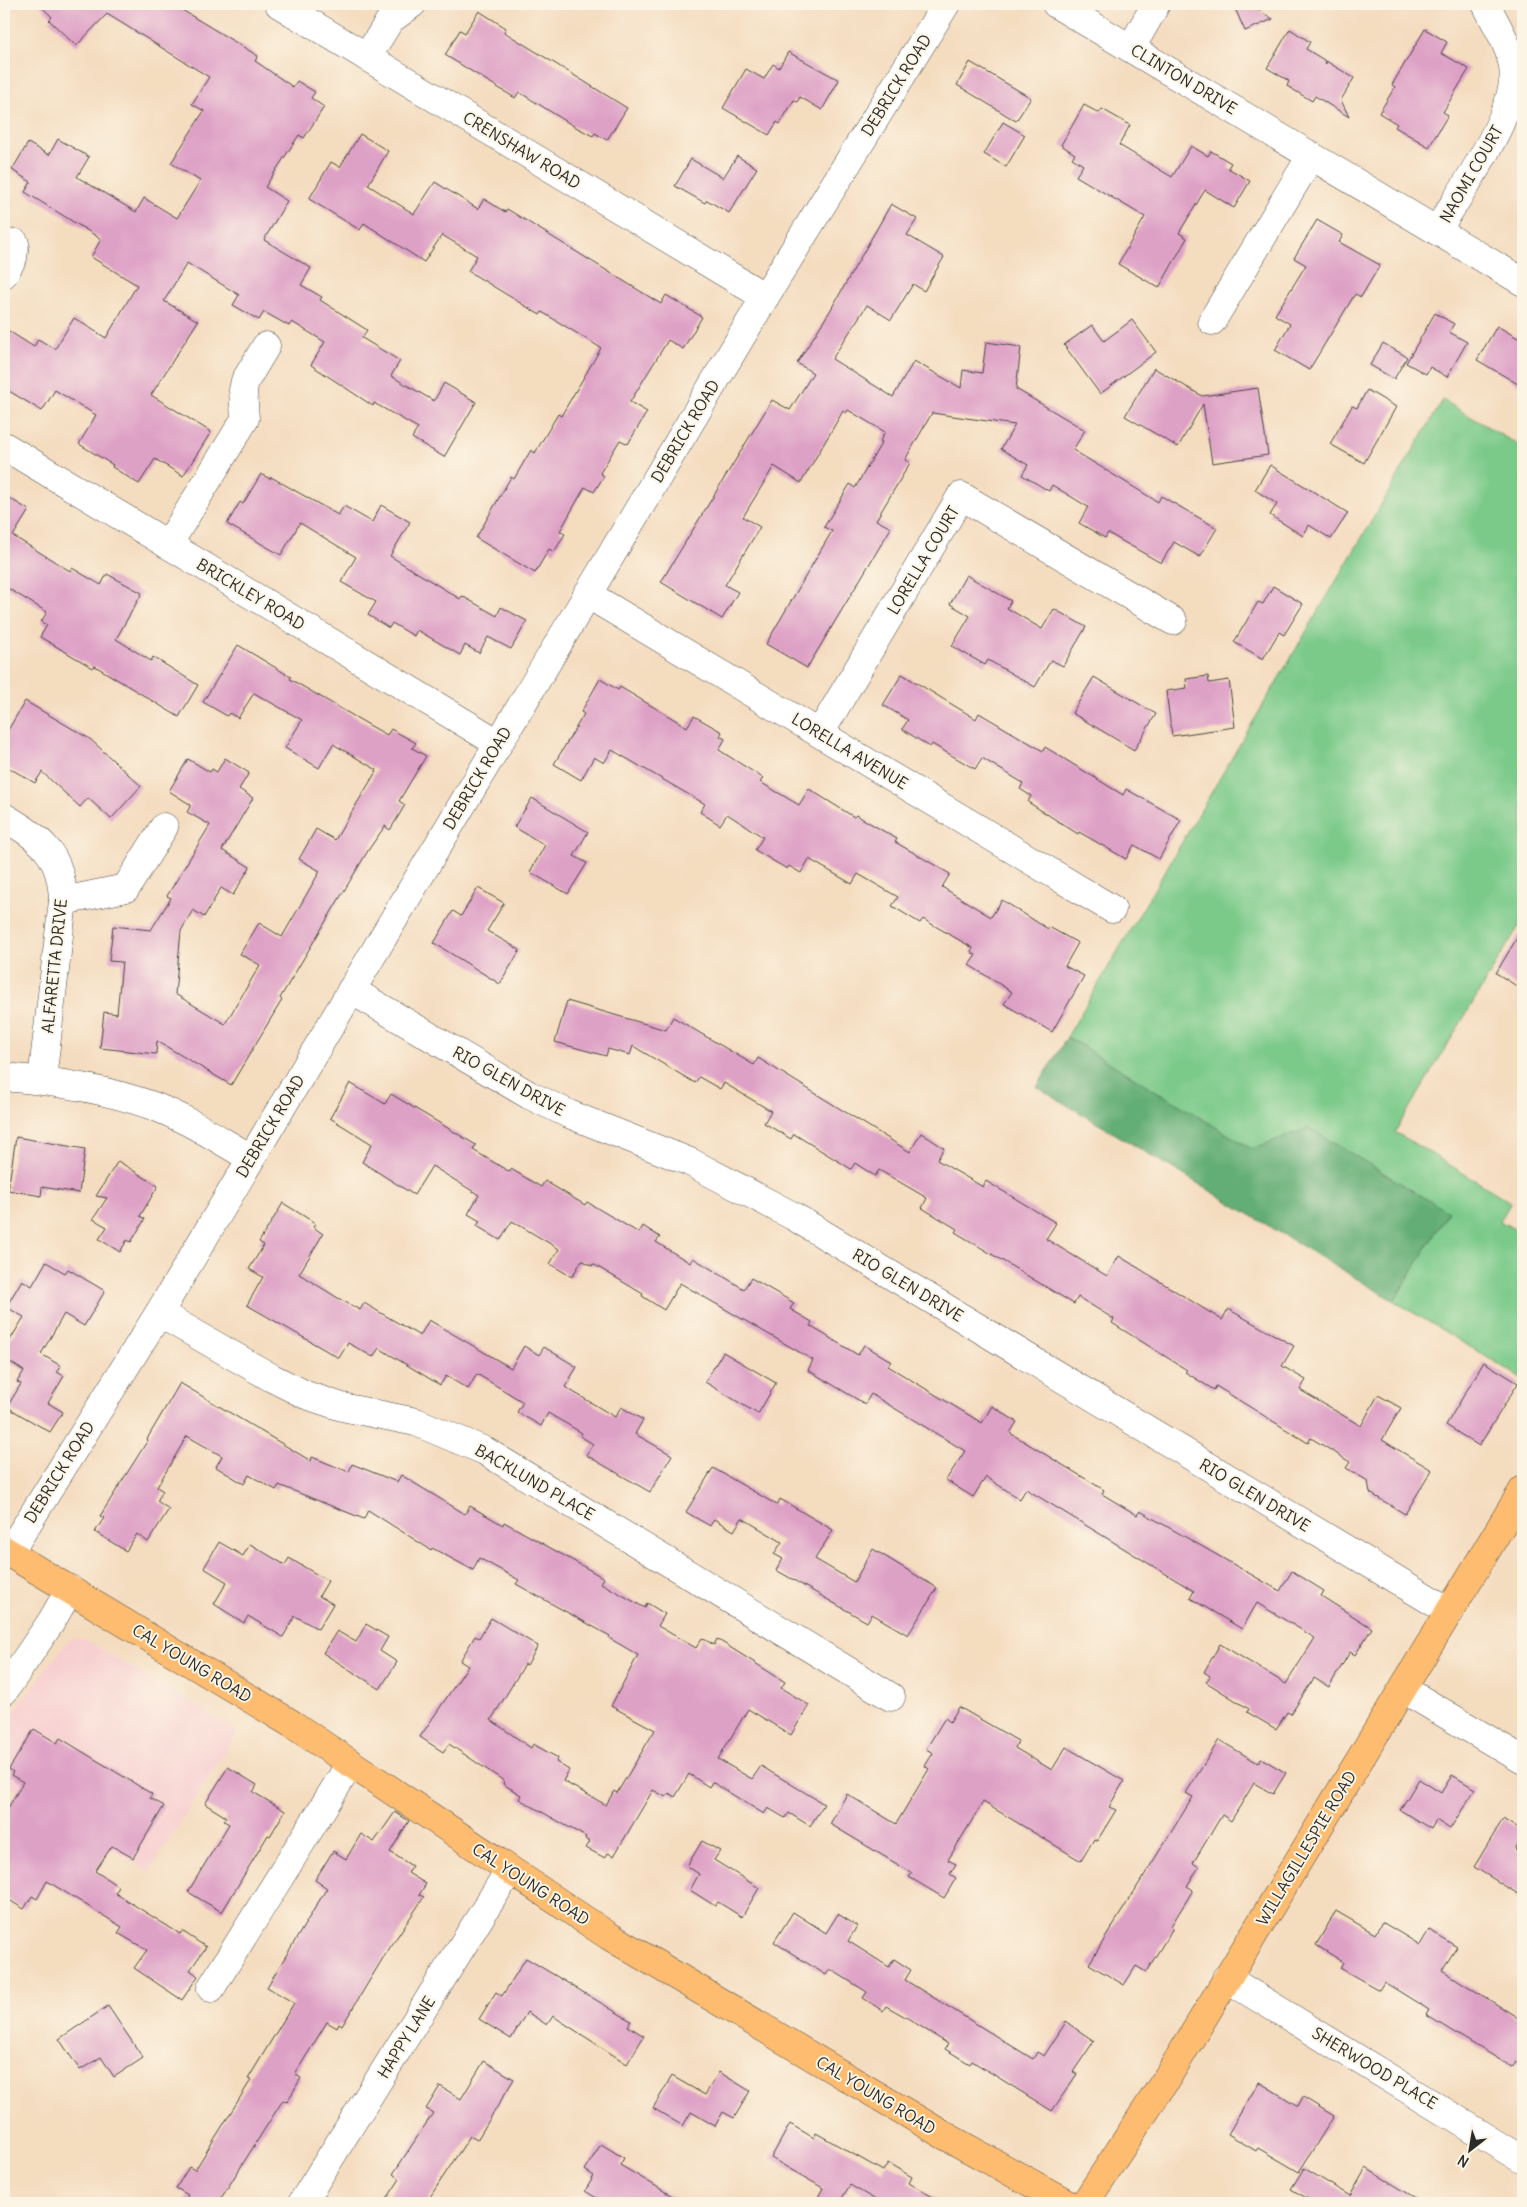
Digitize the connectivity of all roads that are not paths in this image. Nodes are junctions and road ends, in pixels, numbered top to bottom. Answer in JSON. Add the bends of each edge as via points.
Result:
{"nodes":[{"id":1,"x":279,"y":4,"type":"edge"},
{"id":2,"x":412,"y":4,"type":"edge"},
{"id":3,"x":946,"y":4,"type":"edge"},
{"id":4,"x":1056,"y":4,"type":"edge"},
{"id":5,"x":1156,"y":4,"type":"edge"},
{"id":6,"x":1486,"y":4,"type":"edge"},
{"id":7,"x":1131,"y":48,"type":"junction"},
{"id":8,"x":367,"y":56,"type":"junction"},
{"id":9,"x":1311,"y":156,"type":"junction"},
{"id":10,"x":1437,"y":230,"type":"junction"},
{"id":11,"x":15,"y":243,"type":"dead end"},
{"id":12,"x":4,"y":274,"type":"edge"},
{"id":13,"x":1523,"y":282,"type":"edge"},
{"id":14,"x":765,"y":297,"type":"junction"},
{"id":15,"x":1212,"y":321,"type":"dead end"},
{"id":16,"x":266,"y":346,"type":"dead end"},
{"id":17,"x":4,"y":446,"type":"edge"},
{"id":18,"x":168,"y":545,"type":"junction"},
{"id":19,"x":587,"y":594,"type":"junction"},
{"id":20,"x":1173,"y":620,"type":"dead end"},
{"id":21,"x":820,"y":733,"type":"junction"},
{"id":22,"x":498,"y":743,"type":"junction"},
{"id":23,"x":4,"y":817,"type":"edge"},
{"id":24,"x":164,"y":827,"type":"dead end"},
{"id":25,"x":63,"y":901,"type":"junction"},
{"id":26,"x":1112,"y":909,"type":"dead end"},
{"id":27,"x":351,"y":990,"type":"junction"},
{"id":28,"x":4,"y":1077,"type":"edge"},
{"id":29,"x":42,"y":1080,"type":"junction"},
{"id":30,"x":251,"y":1158,"type":"junction"},
{"id":31,"x":159,"y":1313,"type":"junction"},
{"id":32,"x":1523,"y":1490,"type":"edge"},
{"id":33,"x":6,"y":1552,"type":"edge"},
{"id":34,"x":70,"y":1589,"type":"junction"},
{"id":35,"x":1450,"y":1612,"type":"junction"},
{"id":36,"x":1403,"y":1688,"type":"junction"},
{"id":37,"x":4,"y":1690,"type":"edge"},
{"id":38,"x":891,"y":1697,"type":"dead end"},
{"id":39,"x":1523,"y":1760,"type":"edge"},
{"id":40,"x":350,"y":1764,"type":"junction"},
{"id":41,"x":510,"y":1870,"type":"junction"},
{"id":42,"x":1226,"y":1978,"type":"junction"},
{"id":43,"x":210,"y":1988,"type":"dead end"},
{"id":44,"x":1523,"y":2160,"type":"edge"},
{"id":45,"x":302,"y":2203,"type":"edge"},
{"id":46,"x":1067,"y":2203,"type":"edge"},
{"id":47,"x":1085,"y":2203,"type":"edge"}],
"edges":[{"from":1,"to":8,"type":"street","name":"CRENSHAW ROAD"},
{"from":2,"to":8,"type":"street","via":[[390,20]]},
{"from":3,"to":14,"type":"street","name":"DEBRICK ROAD"},
{"from":4,"to":7,"type":"street","name":"CLINTON DRIVE"},
{"from":5,"to":7,"type":"street"},
{"from":6,"to":10,"type":"street","name":"NAOMI COURT","via":[[1513,66],[1514,79],[1497,130]]},
{"from":7,"to":9,"type":"street","name":"CLINTON DRIVE"},
{"from":8,"to":14,"type":"street","name":"CRENSHAW ROAD"},
{"from":9,"to":10,"type":"street","name":"CLINTON DRIVE"},
{"from":9,"to":15,"type":"street"},
{"from":10,"to":13,"type":"street","name":"CLINTON DRIVE"},
{"from":11,"to":12,"type":"street","via":[[13,258]]},
{"from":14,"to":19,"type":"street","name":"DEBRICK ROAD"},
{"from":16,"to":18,"type":"street","via":[[245,381],[245,419]]},
{"from":17,"to":18,"type":"street","name":"BRICKLEY ROAD"},
{"from":18,"to":22,"type":"street","name":"BRICKLEY ROAD"},
{"from":19,"to":21,"type":"street","name":"LORELLA AVENUE"},
{"from":19,"to":22,"type":"street","name":"DEBRICK ROAD"},
{"from":20,"to":21,"type":"street","name":"LORELLA COURT","via":[[961,496]]},
{"from":21,"to":26,"type":"street","name":"LORELLA AVENUE"},
{"from":22,"to":27,"type":"street","name":"DEBRICK ROAD"},
{"from":23,"to":25,"type":"street","name":"ALFARETTA DRIVE","via":[[38,838],[49,852],[58,870]]},
{"from":24,"to":25,"type":"street","via":[[126,888]]},
{"from":25,"to":29,"type":"street","name":"ALFARETTA DRIVE"},
{"from":27,"to":30,"type":"street","name":"DEBRICK ROAD"},
{"from":27,"to":35,"type":"street","name":"RIO GLEN DRIVE","via":[[529,1095],[690,1162],[793,1216]]},
{"from":28,"to":29,"type":"street"},
{"from":29,"to":30,"type":"street","via":[[112,1094],[155,1107]]},
{"from":30,"to":31,"type":"street","name":"DEBRICK ROAD"},
{"from":31,"to":33,"type":"street","name":"DEBRICK ROAD"},
{"from":31,"to":38,"type":"street","name":"BACKLUND PLACE","via":[[306,1395],[342,1407],[416,1422],[485,1450]]},
{"from":32,"to":35,"type":"main road","name":"WILLAGILLESPIE ROAD"},
{"from":33,"to":34,"type":"main road","name":"CAL YOUNG ROAD"},
{"from":34,"to":37,"type":"street"},
{"from":34,"to":40,"type":"main road","name":"CAL YOUNG ROAD","via":[[233,1687]]},
{"from":35,"to":36,"type":"main road","name":"WILLAGILLESPIE ROAD"},
{"from":36,"to":39,"type":"street"},
{"from":36,"to":42,"type":"main road","name":"WILLAGILLESPIE ROAD"},
{"from":40,"to":41,"type":"main road","name":"CAL YOUNG ROAD"},
{"from":40,"to":43,"type":"street"},
{"from":41,"to":45,"type":"street","name":"HAPPY LANE"},
{"from":41,"to":46,"type":"main road","name":"CAL YOUNG ROAD","via":[[609,1936],[702,1992],[942,2134]]},
{"from":42,"to":44,"type":"street","name":"SHERWOOD PLACE"},
{"from":42,"to":47,"type":"main road","name":"WILLAGILLESPIE ROAD","via":[[1165,2081]]}]}
